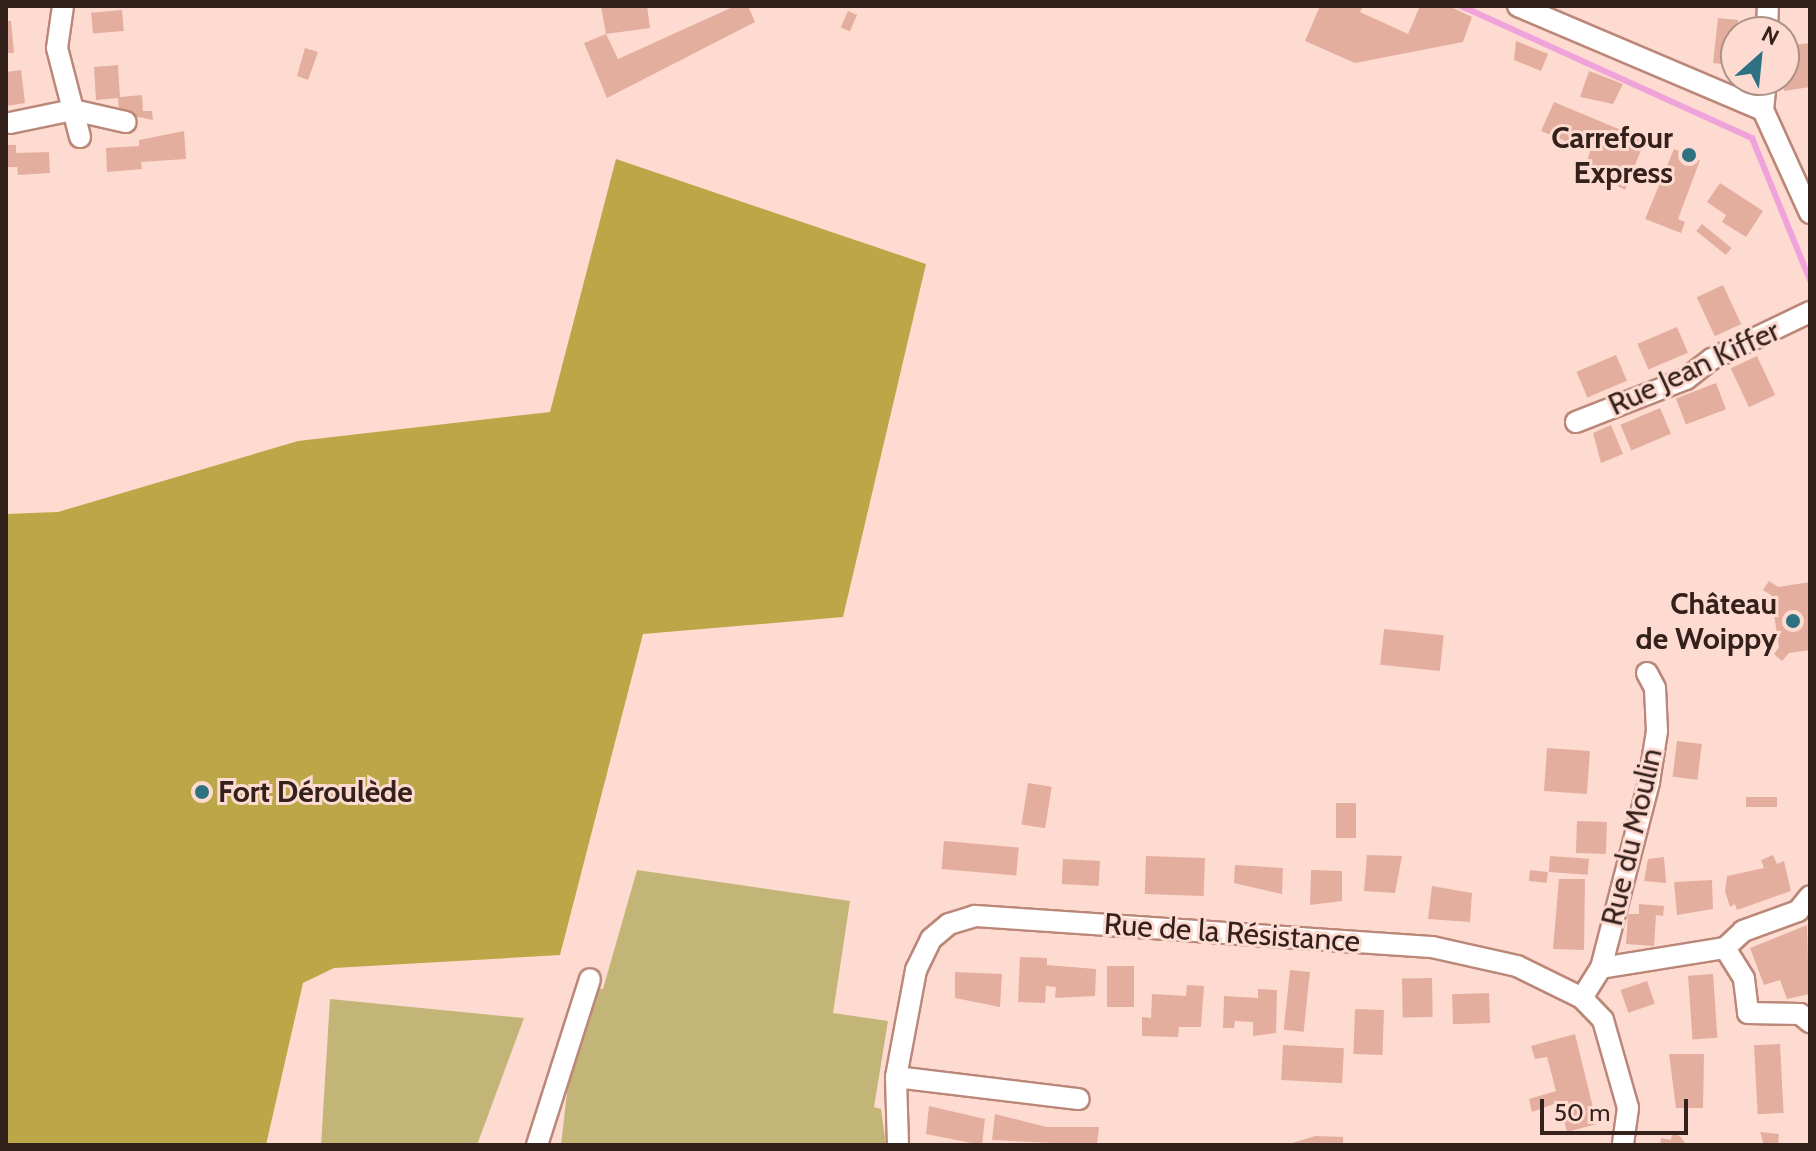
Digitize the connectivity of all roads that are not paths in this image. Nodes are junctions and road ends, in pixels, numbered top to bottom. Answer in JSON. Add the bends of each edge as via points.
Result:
{"nodes":[{"id":1,"x":63,"y":6,"type":"edge"},
{"id":2,"x":1518,"y":6,"type":"edge"},
{"id":3,"x":1764,"y":96,"type":"edge"},
{"id":4,"x":73,"y":110,"type":"junction"},
{"id":5,"x":1763,"y":110,"type":"junction"},
{"id":6,"x":126,"y":122,"type":"dead end"},
{"id":7,"x":10,"y":123,"type":"dead end"},
{"id":8,"x":80,"y":137,"type":"dead end"},
{"id":9,"x":1810,"y":213,"type":"edge"},
{"id":10,"x":1810,"y":312,"type":"edge"},
{"id":11,"x":1576,"y":422,"type":"dead end"},
{"id":12,"x":1647,"y":673,"type":"dead end"},
{"id":13,"x":1810,"y":896,"type":"edge"},
{"id":14,"x":1725,"y":948,"type":"junction"},
{"id":15,"x":1601,"y":968,"type":"junction"},
{"id":16,"x":590,"y":979,"type":"dead end"},
{"id":17,"x":1582,"y":998,"type":"junction"},
{"id":18,"x":1810,"y":1022,"type":"edge"},
{"id":19,"x":896,"y":1077,"type":"junction"},
{"id":20,"x":1079,"y":1099,"type":"dead end"},
{"id":21,"x":537,"y":1145,"type":"edge"},
{"id":22,"x":898,"y":1145,"type":"edge"},
{"id":23,"x":1623,"y":1145,"type":"edge"}],
"edges":[{"from":1,"to":4,"type":"street","via":[[57,48]]},
{"from":2,"to":5,"type":"street"},
{"from":3,"to":5,"type":"street"},
{"from":4,"to":6,"type":"street"},
{"from":4,"to":7,"type":"street"},
{"from":4,"to":8,"type":"street"},
{"from":5,"to":9,"type":"street"},
{"from":10,"to":11,"type":"street","name":"Rue Jean Kiffer","via":[[1712,359],[1686,379]]},
{"from":12,"to":15,"type":"street","name":"Rue du Moulin","via":[[1655,688],[1656,742]]},
{"from":13,"to":14,"type":"street","via":[[1798,911],[1743,931]]},
{"from":14,"to":15,"type":"street"},
{"from":14,"to":18,"type":"street","via":[[1744,979],[1748,1013],[1800,1014]]},
{"from":15,"to":17,"type":"street","name":"Rue du Moulin"},
{"from":16,"to":21,"type":"street"},
{"from":17,"to":19,"type":"street","name":"Rue de la Résistance","via":[[1517,966],[1432,947],[975,916],[949,924],[931,939],[916,970]]},
{"from":17,"to":23,"type":"street","name":"Rue de la Résistance","via":[[1603,1020],[1628,1108]]},
{"from":19,"to":20,"type":"street"},
{"from":19,"to":22,"type":"street","name":"Rue de la Résistance"}]}
